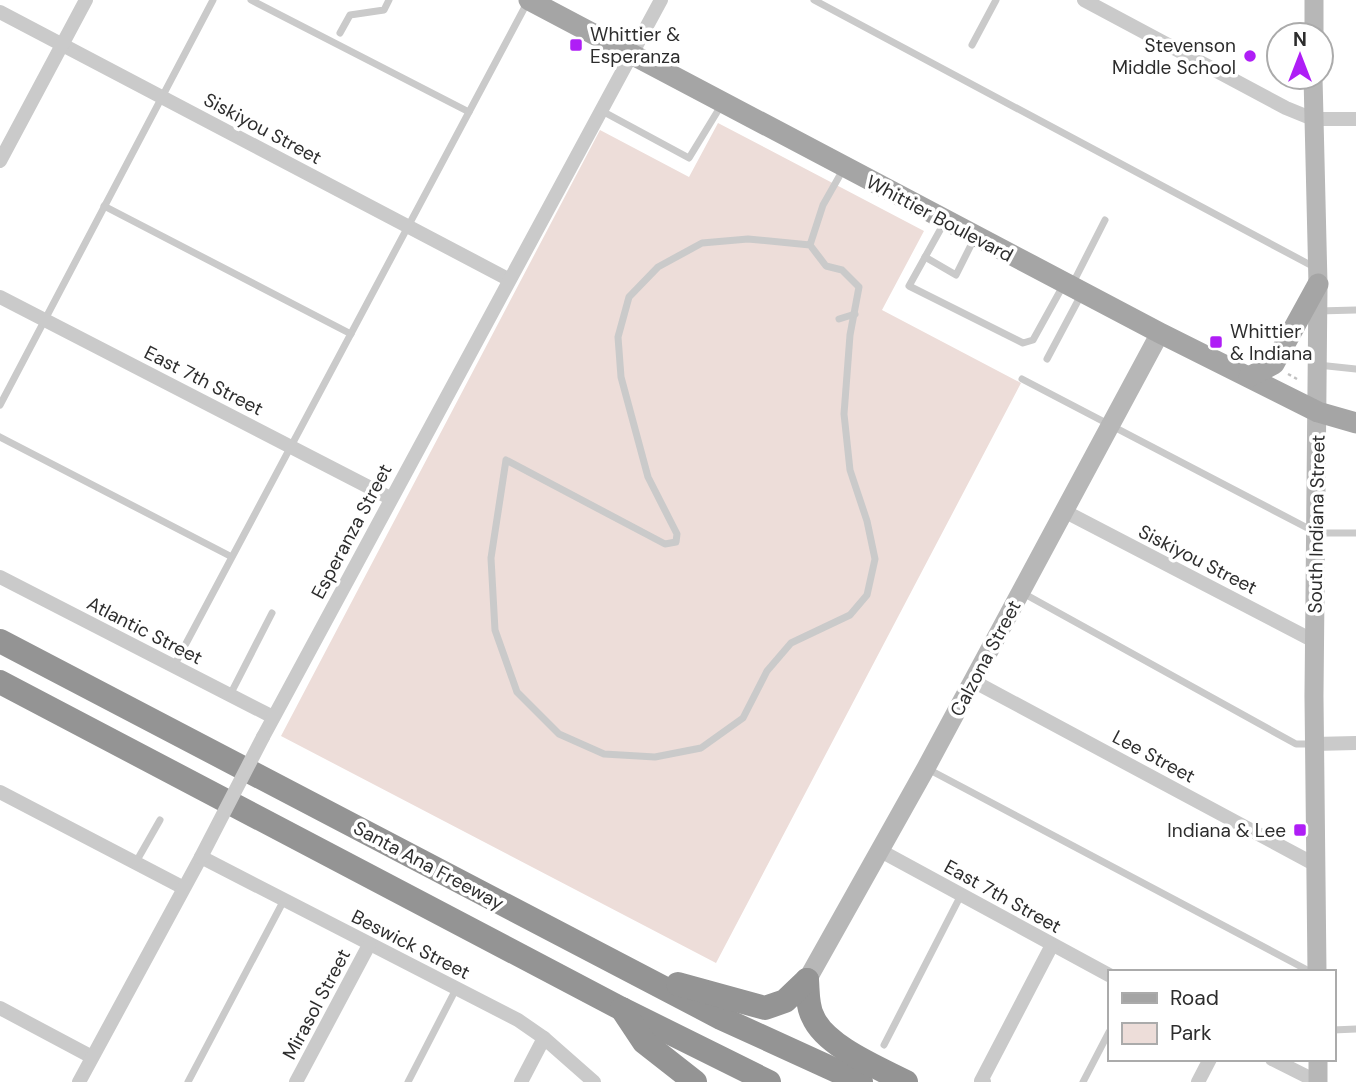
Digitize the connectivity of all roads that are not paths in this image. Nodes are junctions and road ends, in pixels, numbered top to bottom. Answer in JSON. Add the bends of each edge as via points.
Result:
{"nodes":[{"id":1,"x":86,"y":0,"type":"edge"},
{"id":2,"x":214,"y":0,"type":"edge"},
{"id":3,"x":251,"y":0,"type":"edge"},
{"id":4,"x":389,"y":0,"type":"edge"},
{"id":5,"x":529,"y":0,"type":"edge"},
{"id":6,"x":661,"y":0,"type":"edge"},
{"id":7,"x":814,"y":0,"type":"edge"},
{"id":8,"x":996,"y":0,"type":"edge"},
{"id":9,"x":1084,"y":0,"type":"edge"},
{"id":10,"x":1314,"y":0,"type":"edge"},
{"id":11,"x":0,"y":12,"type":"edge"},
{"id":12,"x":1314,"y":21,"type":"edge"},
{"id":13,"x":340,"y":33,"type":"dead end"},
{"id":14,"x":62,"y":44,"type":"junction"},
{"id":15,"x":971,"y":45,"type":"dead end"},
{"id":16,"x":632,"y":55,"type":"junction"},
{"id":17,"x":1313,"y":91,"type":"edge"},
{"id":18,"x":162,"y":97,"type":"junction"},
{"id":19,"x":723,"y":103,"type":"junction"},
{"id":20,"x":601,"y":110,"type":"junction"},
{"id":21,"x":469,"y":112,"type":"junction"},
{"id":22,"x":1313,"y":119,"type":"junction"},
{"id":23,"x":1356,"y":119,"type":"edge"},
{"id":24,"x":0,"y":160,"type":"edge"},
{"id":25,"x":844,"y":167,"type":"junction"},
{"id":26,"x":104,"y":206,"type":"junction"},
{"id":27,"x":945,"y":220,"type":"junction"},
{"id":28,"x":1105,"y":220,"type":"dead end"},
{"id":29,"x":409,"y":226,"type":"junction"},
{"id":30,"x":976,"y":236,"type":"junction"},
{"id":31,"x":810,"y":245,"type":"junction"},
{"id":32,"x":925,"y":257,"type":"junction"},
{"id":33,"x":1317,"y":276,"type":"junction"},
{"id":34,"x":508,"y":279,"type":"junction"},
{"id":35,"x":1072,"y":287,"type":"junction"},
{"id":36,"x":0,"y":297,"type":"edge"},
{"id":37,"x":1356,"y":310,"type":"edge"},
{"id":38,"x":1318,"y":311,"type":"junction"},
{"id":39,"x":855,"y":314,"type":"junction"},
{"id":40,"x":839,"y":319,"type":"dead end"},
{"id":41,"x":44,"y":320,"type":"junction"},
{"id":42,"x":1160,"y":333,"type":"junction"},
{"id":43,"x":351,"y":334,"type":"junction"},
{"id":44,"x":1047,"y":359,"type":"dead end"},
{"id":45,"x":1318,"y":365,"type":"junction"},
{"id":46,"x":1356,"y":369,"type":"edge"},
{"id":47,"x":1249,"y":377,"type":"junction"},
{"id":48,"x":1022,"y":379,"type":"dead end"},
{"id":49,"x":0,"y":405,"type":"edge"},
{"id":50,"x":1318,"y":411,"type":"junction"},
{"id":51,"x":1111,"y":423,"type":"junction"},
{"id":52,"x":1356,"y":424,"type":"edge"},
{"id":53,"x":0,"y":437,"type":"edge"},
{"id":54,"x":290,"y":447,"type":"junction"},
{"id":55,"x":390,"y":498,"type":"junction"},
{"id":56,"x":1064,"y":511,"type":"junction"},
{"id":57,"x":1317,"y":533,"type":"junction"},
{"id":58,"x":1356,"y":533,"type":"edge"},
{"id":59,"x":230,"y":556,"type":"junction"},
{"id":60,"x":0,"y":577,"type":"edge"},
{"id":61,"x":1021,"y":592,"type":"junction"},
{"id":62,"x":272,"y":613,"type":"dead end"},
{"id":63,"x":0,"y":641,"type":"edge"},
{"id":64,"x":1314,"y":641,"type":"junction"},
{"id":65,"x":174,"y":666,"type":"junction"},
{"id":66,"x":973,"y":681,"type":"junction"},
{"id":67,"x":0,"y":682,"type":"edge"},
{"id":68,"x":230,"y":695,"type":"junction"},
{"id":69,"x":273,"y":717,"type":"junction"},
{"id":70,"x":1356,"y":743,"type":"edge"},
{"id":71,"x":1314,"y":744,"type":"junction"},
{"id":72,"x":926,"y":768,"type":"junction"},
{"id":73,"x":0,"y":792,"type":"edge"},
{"id":74,"x":160,"y":820,"type":"dead end"},
{"id":75,"x":879,"y":850,"type":"junction"},
{"id":76,"x":201,"y":857,"type":"junction"},
{"id":77,"x":135,"y":863,"type":"junction"},
{"id":78,"x":1316,"y":865,"type":"junction"},
{"id":79,"x":182,"y":887,"type":"junction"},
{"id":80,"x":961,"y":895,"type":"junction"},
{"id":81,"x":284,"y":900,"type":"junction"},
{"id":82,"x":369,"y":945,"type":"junction"},
{"id":83,"x":1052,"y":945,"type":"junction"},
{"id":84,"x":1294,"y":964,"type":"junction"},
{"id":85,"x":628,"y":969,"type":"junction"},
{"id":86,"x":1291,"y":970,"type":"edge"},
{"id":87,"x":1307,"y":970,"type":"edge"},
{"id":88,"x":1317,"y":970,"type":"edge"},
{"id":89,"x":1108,"y":974,"type":"edge"},
{"id":90,"x":807,"y":980,"type":"junction"},
{"id":91,"x":456,"y":989,"type":"junction"},
{"id":92,"x":0,"y":1008,"type":"edge"},
{"id":93,"x":622,"y":1009,"type":"junction"},
{"id":94,"x":1356,"y":1029,"type":"edge"},
{"id":95,"x":1335,"y":1030,"type":"edge"},
{"id":96,"x":1108,"y":1034,"type":"edge"},
{"id":97,"x":544,"y":1038,"type":"junction"},
{"id":98,"x":884,"y":1045,"type":"dead end"},
{"id":99,"x":92,"y":1057,"type":"junction"},
{"id":100,"x":1209,"y":1061,"type":"edge"},
{"id":101,"x":1276,"y":1061,"type":"edge"},
{"id":102,"x":1318,"y":1061,"type":"edge"},
{"id":103,"x":983,"y":1081,"type":"edge"},
{"id":104,"x":79,"y":1082,"type":"edge"},
{"id":105,"x":188,"y":1082,"type":"edge"},
{"id":106,"x":296,"y":1082,"type":"edge"},
{"id":107,"x":408,"y":1082,"type":"edge"},
{"id":108,"x":521,"y":1082,"type":"edge"},
{"id":109,"x":594,"y":1082,"type":"edge"},
{"id":110,"x":695,"y":1082,"type":"edge"},
{"id":111,"x":769,"y":1082,"type":"edge"},
{"id":112,"x":861,"y":1082,"type":"edge"},
{"id":113,"x":906,"y":1082,"type":"edge"},
{"id":114,"x":1083,"y":1082,"type":"edge"},
{"id":115,"x":1198,"y":1082,"type":"edge"},
{"id":116,"x":1318,"y":1082,"type":"edge"}],
"edges":[{"from":1,"to":14,"type":"street"},
{"from":2,"to":18,"type":"lane"},
{"from":3,"to":21,"type":"lane"},
{"from":4,"to":13,"type":"lane","via":[[384,10],[350,15]]},
{"from":5,"to":16,"type":"main road","name":"Whittier Boulevard"},
{"from":5,"to":21,"type":"lane"},
{"from":6,"to":16,"type":"street","name":"Esperanza Street"},
{"from":7,"to":33,"type":"lane"},
{"from":8,"to":15,"type":"lane"},
{"from":9,"to":22,"type":"street"},
{"from":10,"to":12,"type":"main road"},
{"from":11,"to":14,"type":"street","name":"Siskiyou Street"},
{"from":14,"to":18,"type":"street","name":"Siskiyou Street"},
{"from":14,"to":24,"type":"street"},
{"from":16,"to":19,"type":"main road","name":"Whittier Boulevard"},
{"from":16,"to":20,"type":"street","name":"Esperanza Street"},
{"from":17,"to":22,"type":"main road","name":"South Indiana Street"},
{"from":18,"to":26,"type":"lane"},
{"from":18,"to":29,"type":"street","name":"Siskiyou Street"},
{"from":19,"to":20,"type":"lane","via":[[689,158]]},
{"from":19,"to":25,"type":"main road","name":"Whittier Boulevard"},
{"from":20,"to":34,"type":"street","name":"Esperanza Street"},
{"from":21,"to":29,"type":"lane"},
{"from":22,"to":23,"type":"street"},
{"from":22,"to":33,"type":"main road","name":"South Indiana Street"},
{"from":25,"to":27,"type":"main road","name":"Whittier Boulevard"},
{"from":25,"to":31,"type":"lane","via":[[823,205]]},
{"from":26,"to":41,"type":"lane"},
{"from":26,"to":43,"type":"lane"},
{"from":27,"to":30,"type":"main road","name":"Whittier Boulevard"},
{"from":27,"to":32,"type":"lane"},
{"from":28,"to":35,"type":"lane"},
{"from":29,"to":34,"type":"street","name":"Siskiyou Street"},
{"from":29,"to":43,"type":"lane"},
{"from":30,"to":32,"type":"lane","via":[[956,275]]},
{"from":30,"to":35,"type":"main road","name":"Whittier Boulevard"},
{"from":31,"to":39,"type":"lane","via":[[826,266],[842,270],[859,287]]},
{"from":31,"to":39,"type":"lane","via":[[748,239],[702,243],[658,267],[629,298],[618,337],[621,377],[648,477],[677,534],[676,542],[665,544],[506,460],[491,558],[495,630],[517,692],[559,734],[604,754],[655,757],[701,748],[743,718],[767,671],[791,643],[850,615],[867,595],[875,559],[850,470],[844,414],[849,335]]},
{"from":32,"to":35,"type":"lane","via":[[909,286],[1025,344],[1033,340]]},
{"from":33,"to":38,"type":"main road","name":"South Indiana Street"},
{"from":33,"to":47,"type":"main road","via":[[1274,363]]},
{"from":34,"to":55,"type":"street","name":"Esperanza Street"},
{"from":35,"to":42,"type":"main road","name":"Whittier Boulevard"},
{"from":35,"to":44,"type":"lane"},
{"from":36,"to":41,"type":"street","name":"East 7th Street"},
{"from":37,"to":38,"type":"lane"},
{"from":38,"to":45,"type":"main road","name":"South Indiana Street"},
{"from":39,"to":40,"type":"lane"},
{"from":41,"to":49,"type":"lane"},
{"from":41,"to":54,"type":"street","name":"East 7th Street"},
{"from":42,"to":47,"type":"main road","name":"Whittier Boulevard"},
{"from":42,"to":51,"type":"main road","name":"Calzona Street"},
{"from":43,"to":54,"type":"lane"},
{"from":45,"to":46,"type":"lane"},
{"from":45,"to":50,"type":"main road","name":"South Indiana Street"},
{"from":47,"to":50,"type":"main road","name":"Whittier Boulevard"},
{"from":48,"to":51,"type":"lane"},
{"from":50,"to":52,"type":"main road","name":"Whittier Boulevard"},
{"from":50,"to":57,"type":"main road","name":"South Indiana Street"},
{"from":51,"to":56,"type":"main road","name":"Calzona Street"},
{"from":51,"to":57,"type":"lane"},
{"from":53,"to":59,"type":"lane"},
{"from":54,"to":55,"type":"street","name":"East 7th Street"},
{"from":54,"to":59,"type":"lane"},
{"from":55,"to":69,"type":"street","name":"Esperanza Street"},
{"from":56,"to":61,"type":"main road","name":"Calzona Street"},
{"from":56,"to":64,"type":"street","name":"Siskiyou Street"},
{"from":57,"to":58,"type":"lane"},
{"from":57,"to":64,"type":"main road","name":"South Indiana Street"},
{"from":59,"to":65,"type":"lane"},
{"from":60,"to":65,"type":"street","name":"Atlantic Street"},
{"from":61,"to":66,"type":"main road","name":"Calzona Street"},
{"from":61,"to":71,"type":"lane","via":[[1296,744]]},
{"from":62,"to":68,"type":"lane"},
{"from":63,"to":85,"type":"highway","name":"Santa Ana Freeway"},
{"from":64,"to":71,"type":"main road","name":"South Indiana Street"},
{"from":65,"to":68,"type":"street","name":"Atlantic Street"},
{"from":66,"to":72,"type":"main road","name":"Calzona Street"},
{"from":66,"to":78,"type":"street","name":"Lee Street"},
{"from":67,"to":93,"type":"highway","name":"Santa Ana Freeway"},
{"from":68,"to":69,"type":"street","name":"Atlantic Street"},
{"from":69,"to":76,"type":"street","name":"Esperanza Street","bridge":true},
{"from":70,"to":71,"type":"street"},
{"from":71,"to":78,"type":"main road","name":"South Indiana Street"},
{"from":72,"to":75,"type":"main road","name":"Calzona Street"},
{"from":72,"to":84,"type":"lane"},
{"from":73,"to":77,"type":"street"},
{"from":74,"to":77,"type":"lane"},
{"from":75,"to":80,"type":"street","name":"East 7th Street"},
{"from":75,"to":90,"type":"main road","name":"Calzona Street"},
{"from":76,"to":79,"type":"street","name":"Esperanza Street"},
{"from":76,"to":81,"type":"street","name":"Beswick Street"},
{"from":77,"to":79,"type":"street"},
{"from":78,"to":88,"type":"main road","name":"South Indiana Street"},
{"from":79,"to":99,"type":"street","name":"Esperanza Street"},
{"from":80,"to":83,"type":"street","name":"East 7th Street"},
{"from":80,"to":98,"type":"lane"},
{"from":81,"to":82,"type":"street","name":"Beswick Street"},
{"from":81,"to":105,"type":"lane"},
{"from":82,"to":91,"type":"street","name":"Beswick Street"},
{"from":82,"to":106,"type":"street","name":"Mirasol Street"},
{"from":83,"to":89,"type":"street","name":"East 7th Street"},
{"from":83,"to":103,"type":"street"},
{"from":84,"to":86,"type":"lane"},
{"from":84,"to":87,"type":"lane"},
{"from":85,"to":90,"type":"highway","via":[[765,1008],[785,1002]]},
{"from":85,"to":112,"type":"highway","name":"Santa Ana Freeway","via":[[721,1018]]},
{"from":90,"to":113,"type":"highway","via":[[810,1009],[819,1027],[844,1048]]},
{"from":91,"to":97,"type":"street","name":"Beswick Street"},
{"from":91,"to":107,"type":"lane"},
{"from":92,"to":99,"type":"street"},
{"from":93,"to":110,"type":"highway","via":[[644,1042]]},
{"from":93,"to":111,"type":"highway","name":"Santa Ana Freeway"},
{"from":94,"to":95,"type":"lane"},
{"from":96,"to":114,"type":"lane"},
{"from":97,"to":108,"type":"street"},
{"from":97,"to":109,"type":"street","name":"Beswick Street"},
{"from":99,"to":104,"type":"street","name":"Esperanza Street"},
{"from":100,"to":115,"type":"street"},
{"from":101,"to":116,"type":"street"},
{"from":102,"to":116,"type":"main road"}]}
